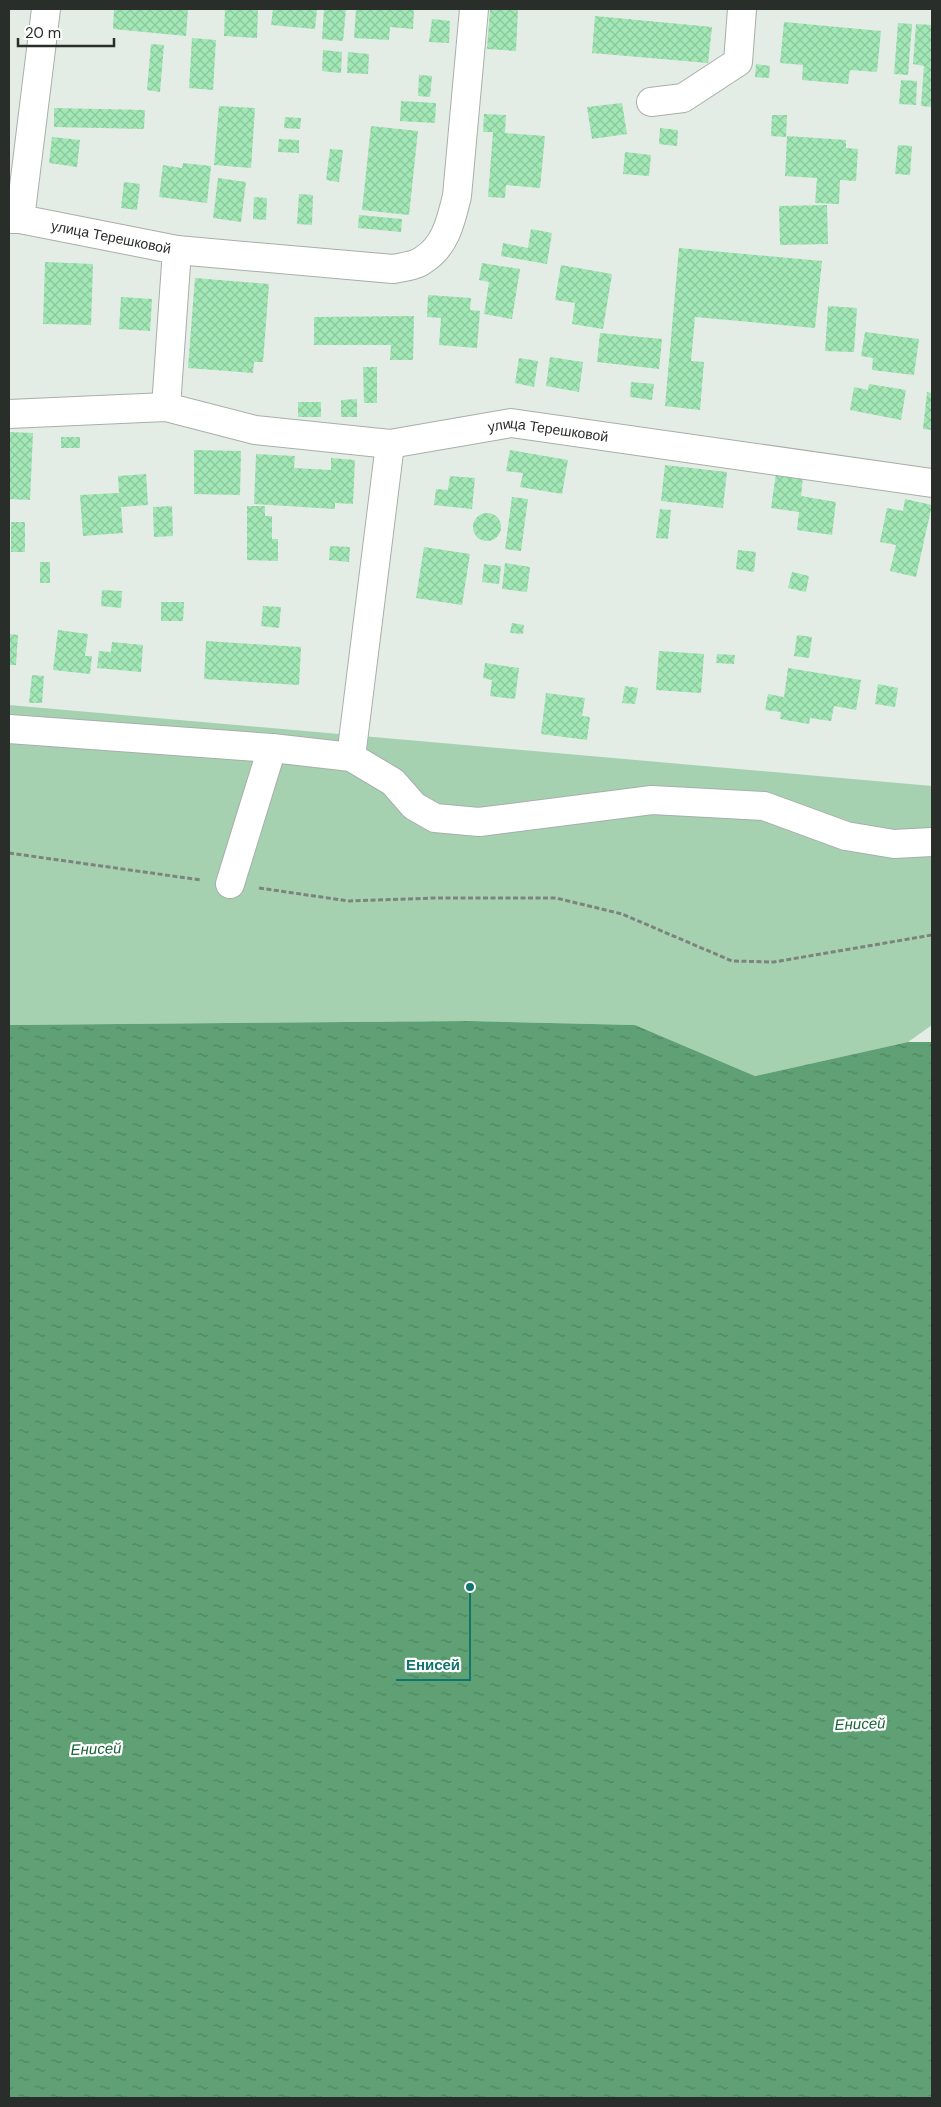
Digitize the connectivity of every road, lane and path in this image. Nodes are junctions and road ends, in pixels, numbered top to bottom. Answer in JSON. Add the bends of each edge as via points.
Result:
{"nodes":[{"id":1,"x":46,"y":9,"type":"edge"},
{"id":2,"x":474,"y":9,"type":"edge"},
{"id":3,"x":742,"y":9,"type":"edge"},
{"id":4,"x":651,"y":102,"type":"dead end"},
{"id":5,"x":14,"y":219,"type":"edge"},
{"id":6,"x":177,"y":250,"type":"junction"},
{"id":7,"x":166,"y":407,"type":"junction"},
{"id":8,"x":9,"y":414,"type":"edge"},
{"id":9,"x":390,"y":444,"type":"junction"},
{"id":10,"x":932,"y":482,"type":"edge"},
{"id":11,"x":9,"y":728,"type":"edge"},
{"id":12,"x":272,"y":748,"type":"junction"},
{"id":13,"x":351,"y":757,"type":"junction"},
{"id":14,"x":932,"y":842,"type":"edge"},
{"id":15,"x":9,"y":853,"type":"edge"},
{"id":16,"x":230,"y":884,"type":"junction"},
{"id":17,"x":932,"y":935,"type":"edge"}],
"edges":[{"from":1,"to":5,"type":"street"},
{"from":2,"to":6,"type":"street","via":[[457,196],[451,223],[440,245],[422,261],[393,270]]},
{"from":3,"to":4,"type":"street","via":[[738,62],[683,98]]},
{"from":5,"to":6,"type":"street","name":"улица Терешковой"},
{"from":6,"to":7,"type":"street","name":"улица Терешковой"},
{"from":7,"to":8,"type":"street","name":"улица Терешковой"},
{"from":7,"to":9,"type":"street","name":"улица Терешковой","via":[[255,430]]},
{"from":9,"to":10,"type":"street","name":"улица Терешковой","via":[[511,423]]},
{"from":9,"to":13,"type":"street"},
{"from":11,"to":12,"type":"street"},
{"from":12,"to":13,"type":"street"},
{"from":12,"to":16,"type":"street"},
{"from":13,"to":14,"type":"street","via":[[393,782],[414,806],[435,818],[479,822],[652,800],[764,806],[846,836],[894,844]]},
{"from":15,"to":16,"type":"path"},
{"from":16,"to":17,"type":"path","via":[[349,901],[556,898],[622,914],[732,961],[774,962]]}]}
